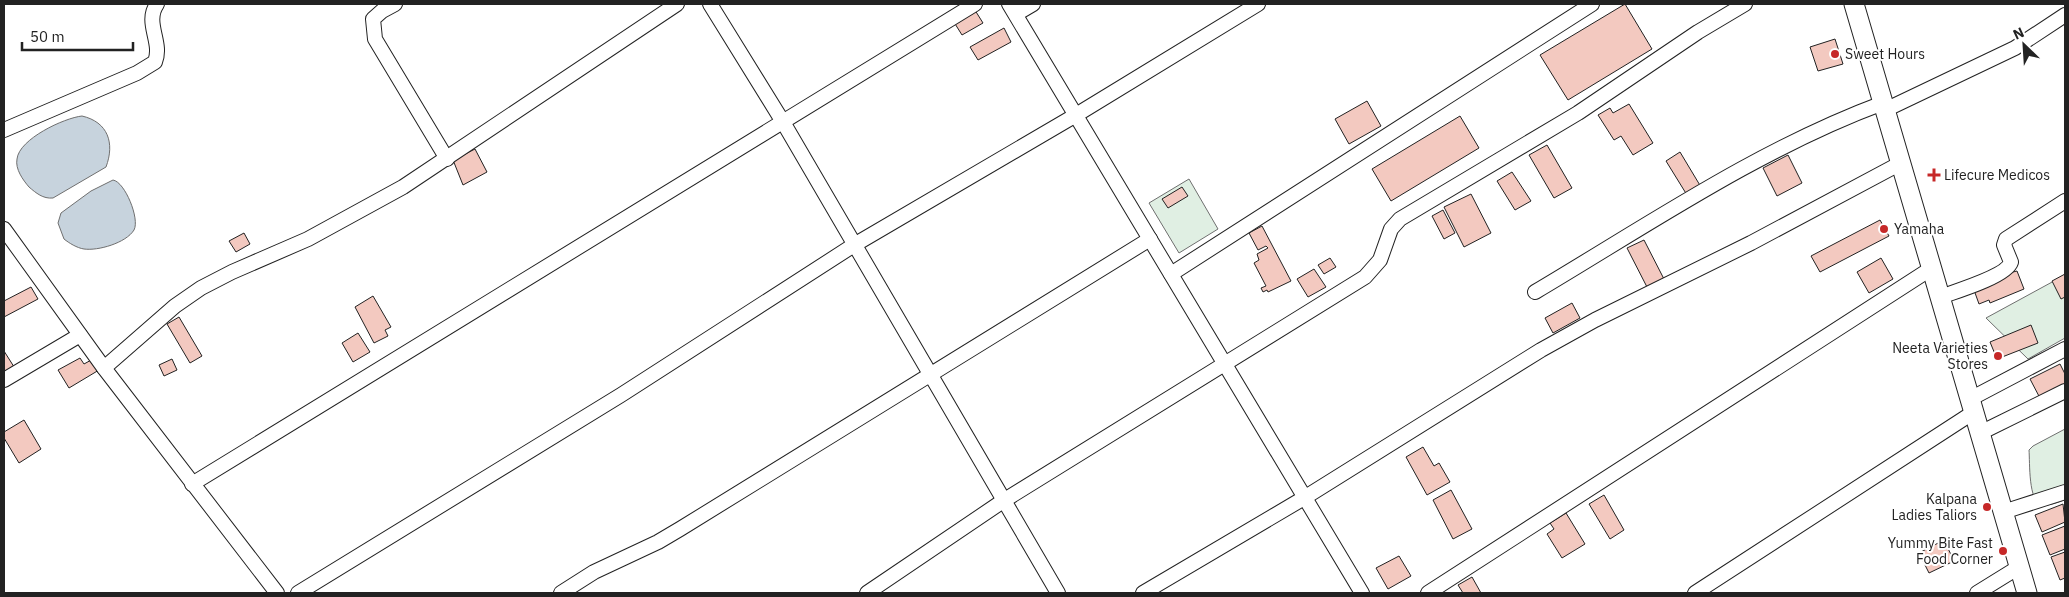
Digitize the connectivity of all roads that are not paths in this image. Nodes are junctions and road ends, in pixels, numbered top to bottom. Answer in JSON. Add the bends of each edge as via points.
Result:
{"nodes":[{"id":1,"x":157,"y":4,"type":"edge"},
{"id":2,"x":395,"y":4,"type":"edge"},
{"id":3,"x":677,"y":4,"type":"edge"},
{"id":4,"x":710,"y":4,"type":"edge"},
{"id":5,"x":975,"y":4,"type":"edge"},
{"id":6,"x":1033,"y":4,"type":"edge"},
{"id":7,"x":1258,"y":4,"type":"edge"},
{"id":8,"x":1592,"y":4,"type":"edge"},
{"id":9,"x":1745,"y":4,"type":"edge"},
{"id":10,"x":1854,"y":4,"type":"edge"},
{"id":11,"x":1013,"y":9,"type":"edge"},
{"id":12,"x":2065,"y":15,"type":"edge"},
{"id":13,"x":1879,"y":103,"type":"junction"},
{"id":14,"x":1076,"y":115,"type":"junction"},
{"id":15,"x":783,"y":122,"type":"junction"},
{"id":16,"x":4,"y":130,"type":"edge"},
{"id":17,"x":447,"y":159,"type":"junction"},
{"id":18,"x":1894,"y":166,"type":"junction"},
{"id":19,"x":2065,"y":201,"type":"edge"},
{"id":20,"x":4,"y":229,"type":"edge"},
{"id":21,"x":1150,"y":239,"type":"junction"},
{"id":22,"x":854,"y":245,"type":"junction"},
{"id":23,"x":1171,"y":274,"type":"junction"},
{"id":24,"x":1924,"y":274,"type":"junction"},
{"id":25,"x":1535,"y":292,"type":"dead end"},
{"id":26,"x":1940,"y":297,"type":"junction"},
{"id":27,"x":80,"y":335,"type":"junction"},
{"id":28,"x":2065,"y":349,"type":"edge"},
{"id":29,"x":1225,"y":364,"type":"junction"},
{"id":30,"x":104,"y":368,"type":"junction"},
{"id":31,"x":929,"y":374,"type":"junction"},
{"id":32,"x":4,"y":380,"type":"edge"},
{"id":33,"x":2065,"y":390,"type":"edge"},
{"id":34,"x":1972,"y":406,"type":"junction"},
{"id":35,"x":1980,"y":434,"type":"junction"},
{"id":36,"x":192,"y":484,"type":"junction"},
{"id":37,"x":2065,"y":492,"type":"edge"},
{"id":38,"x":1304,"y":498,"type":"junction"},
{"id":39,"x":1003,"y":501,"type":"junction"},
{"id":40,"x":2012,"y":510,"type":"junction"},
{"id":41,"x":2019,"y":567,"type":"junction"},
{"id":42,"x":277,"y":593,"type":"edge"},
{"id":43,"x":298,"y":593,"type":"edge"},
{"id":44,"x":561,"y":593,"type":"edge"},
{"id":45,"x":867,"y":593,"type":"edge"},
{"id":46,"x":1058,"y":593,"type":"edge"},
{"id":47,"x":1143,"y":593,"type":"edge"},
{"id":48,"x":1362,"y":593,"type":"edge"},
{"id":49,"x":1428,"y":593,"type":"edge"},
{"id":50,"x":1695,"y":593,"type":"edge"},
{"id":51,"x":1977,"y":593,"type":"edge"},
{"id":52,"x":2027,"y":593,"type":"edge"}],
"edges":[{"from":1,"to":16,"type":"street","via":[[151,24],[158,45],[155,62],[137,73]]},
{"from":2,"to":17,"type":"street","via":[[373,19],[375,39]]},
{"from":3,"to":17,"type":"street"},
{"from":4,"to":15,"type":"street"},
{"from":5,"to":15,"type":"street"},
{"from":6,"to":11,"type":"street"},
{"from":7,"to":14,"type":"street"},
{"from":8,"to":23,"type":"street"},
{"from":9,"to":29,"type":"street","via":[[1578,113],[1400,219],[1391,230],[1380,260],[1365,276]]},
{"from":10,"to":13,"type":"main road","via":[[1871,61]]},
{"from":11,"to":14,"type":"street"},
{"from":12,"to":13,"type":"street","via":[[2015,48],[1927,92],[1910,100]]},
{"from":13,"to":18,"type":"main road"},
{"from":13,"to":25,"type":"street","via":[[1733,174]]},
{"from":14,"to":21,"type":"street"},
{"from":14,"to":22,"type":"street"},
{"from":15,"to":22,"type":"street"},
{"from":15,"to":36,"type":"street"},
{"from":17,"to":30,"type":"street","via":[[308,239],[201,288],[175,306]]},
{"from":18,"to":24,"type":"main road"},
{"from":18,"to":38,"type":"street","via":[[1541,350]]},
{"from":19,"to":26,"type":"street","via":[[2007,237],[2004,245],[2010,260],[2009,267]]},
{"from":20,"to":27,"type":"street"},
{"from":21,"to":23,"type":"street"},
{"from":21,"to":31,"type":"street"},
{"from":22,"to":31,"type":"street"},
{"from":22,"to":43,"type":"street","via":[[621,395]]},
{"from":23,"to":29,"type":"street"},
{"from":24,"to":26,"type":"main road"},
{"from":24,"to":49,"type":"street"},
{"from":26,"to":34,"type":"main road"},
{"from":27,"to":30,"type":"street"},
{"from":27,"to":32,"type":"street"},
{"from":28,"to":34,"type":"street","via":[[1993,388]]},
{"from":29,"to":38,"type":"street"},
{"from":29,"to":39,"type":"street"},
{"from":30,"to":36,"type":"street"},
{"from":31,"to":39,"type":"street"},
{"from":31,"to":44,"type":"street","via":[[673,533],[594,572]]},
{"from":33,"to":35,"type":"street"},
{"from":34,"to":35,"type":"main road"},
{"from":34,"to":50,"type":"street","via":[[1953,425]]},
{"from":35,"to":40,"type":"main road"},
{"from":36,"to":42,"type":"street"},
{"from":37,"to":40,"type":"street"},
{"from":38,"to":47,"type":"street"},
{"from":38,"to":48,"type":"street"},
{"from":39,"to":45,"type":"street"},
{"from":39,"to":46,"type":"street"},
{"from":40,"to":41,"type":"main road"},
{"from":41,"to":51,"type":"street"},
{"from":41,"to":52,"type":"main road"}]}
